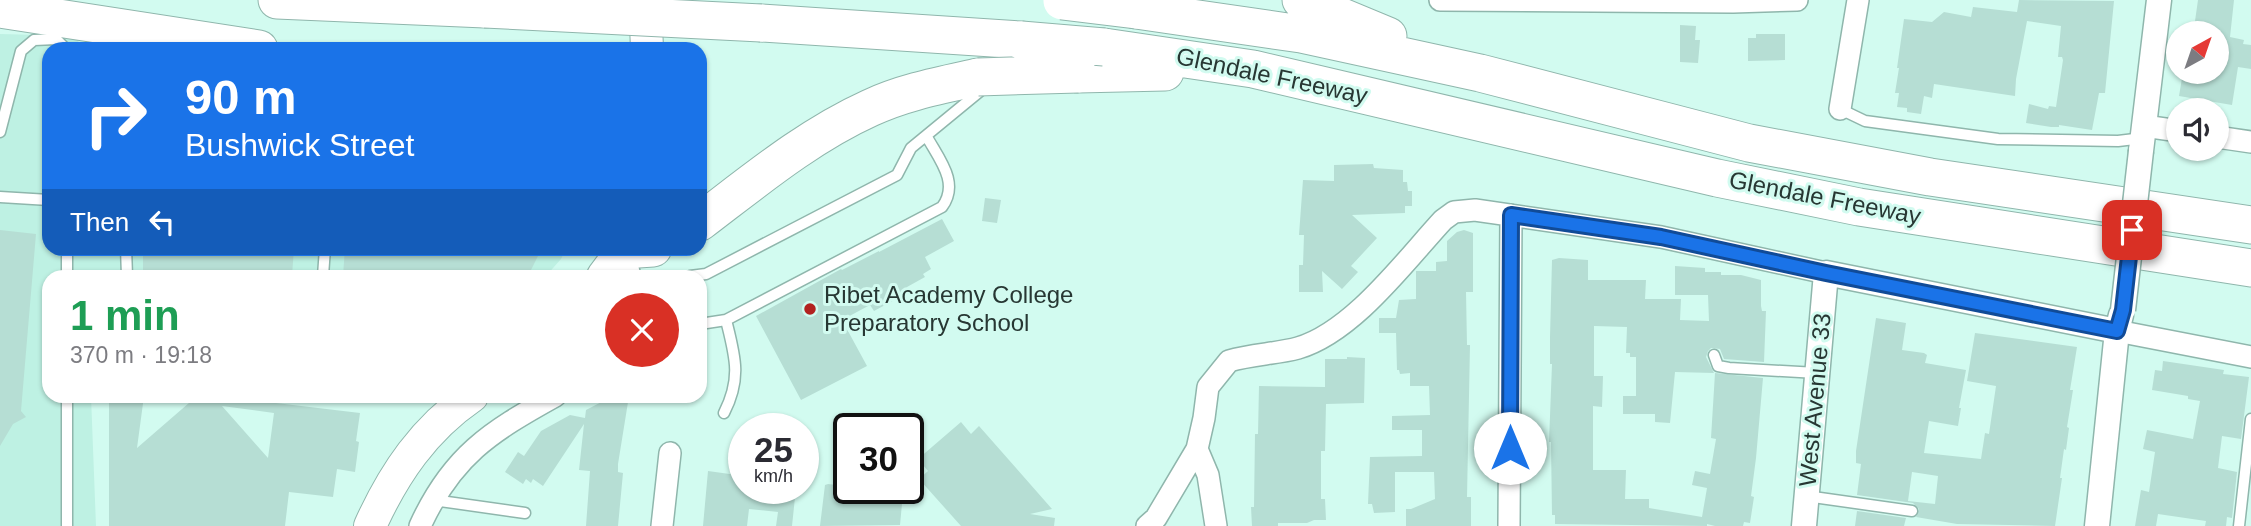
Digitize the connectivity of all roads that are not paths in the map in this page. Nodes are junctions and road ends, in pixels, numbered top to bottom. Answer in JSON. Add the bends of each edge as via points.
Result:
{"nodes":[{"id":1,"x":277,"y":0,"type":"edge"},
{"id":2,"x":645,"y":0,"type":"edge"},
{"id":3,"x":1301,"y":0,"type":"edge"},
{"id":4,"x":1440,"y":0,"type":"edge"},
{"id":5,"x":1797,"y":0,"type":"edge"},
{"id":6,"x":1858,"y":0,"type":"edge"},
{"id":7,"x":2159,"y":0,"type":"edge"},
{"id":8,"x":0,"y":9,"type":"edge"},
{"id":9,"x":1038,"y":32,"type":"edge"},
{"id":10,"x":59,"y":42,"type":"edge"},
{"id":11,"x":217,"y":42,"type":"edge"},
{"id":12,"x":647,"y":42,"type":"edge"},
{"id":13,"x":1253,"y":69,"type":"junction"},
{"id":14,"x":1480,"y":74,"type":"junction"},
{"id":15,"x":1839,"y":110,"type":"joint"},
{"id":16,"x":0,"y":132,"type":"edge"},
{"id":17,"x":2166,"y":134,"type":"edge"},
{"id":18,"x":926,"y":137,"type":"junction"},
{"id":19,"x":2143,"y":138,"type":"junction"},
{"id":20,"x":2229,"y":139,"type":"edge"},
{"id":21,"x":2251,"y":142,"type":"edge"},
{"id":22,"x":0,"y":197,"type":"edge"},
{"id":23,"x":42,"y":200,"type":"edge"},
{"id":24,"x":1511,"y":215,"type":"junction"},
{"id":25,"x":707,"y":217,"type":"edge"},
{"id":26,"x":2251,"y":225,"type":"edge"},
{"id":27,"x":2251,"y":268,"type":"edge"},
{"id":28,"x":707,"y":273,"type":"edge"},
{"id":29,"x":1826,"y":273,"type":"junction"},
{"id":30,"x":726,"y":320,"type":"junction"},
{"id":31,"x":2120,"y":320,"type":"junction"},
{"id":32,"x":707,"y":323,"type":"edge"},
{"id":33,"x":1714,"y":355,"type":"dead end"},
{"id":34,"x":2251,"y":357,"type":"edge"},
{"id":35,"x":1817,"y":373,"type":"junction"},
{"id":36,"x":67,"y":403,"type":"edge"},
{"id":37,"x":462,"y":403,"type":"edge"},
{"id":38,"x":542,"y":403,"type":"edge"},
{"id":39,"x":724,"y":413,"type":"dead end"},
{"id":40,"x":2251,"y":419,"type":"edge"},
{"id":41,"x":1197,"y":449,"type":"junction"},
{"id":42,"x":670,"y":453,"type":"dead end"},
{"id":43,"x":1807,"y":496,"type":"junction"},
{"id":44,"x":433,"y":500,"type":"junction"},
{"id":45,"x":1912,"y":511,"type":"dead end"},
{"id":46,"x":525,"y":513,"type":"dead end"},
{"id":47,"x":67,"y":526,"type":"edge"},
{"id":48,"x":370,"y":526,"type":"edge"},
{"id":49,"x":420,"y":526,"type":"edge"},
{"id":50,"x":662,"y":526,"type":"edge"},
{"id":51,"x":1147,"y":526,"type":"edge"},
{"id":52,"x":1216,"y":526,"type":"edge"},
{"id":53,"x":1509,"y":526,"type":"edge"},
{"id":54,"x":1804,"y":526,"type":"edge"},
{"id":55,"x":2097,"y":526,"type":"edge"},
{"id":56,"x":2239,"y":526,"type":"edge"}],
"edges":[{"from":1,"to":9,"type":"highway","name":"Glendale Freeway","bridge":true},
{"from":2,"to":12,"type":"main road"},
{"from":3,"to":14,"type":"highway"},
{"from":4,"to":5,"type":"street"},
{"from":6,"to":15,"type":"street"},
{"from":7,"to":19,"type":"street"},
{"from":8,"to":11,"type":"highway"},
{"from":9,"to":13,"type":"highway","name":"Glendale Freeway","bridge":true,"via":[[1104,47]]},
{"from":9,"to":13,"type":"highway","bridge":true,"via":[[1078,74]]},
{"from":9,"to":14,"type":"highway","name":"Glendale Freeway","bridge":true,"via":[[1136,10],[1301,34]]},
{"from":9,"to":18,"type":"lane"},
{"from":9,"to":25,"type":"highway","via":[[925,88],[839,123]]},
{"from":10,"to":16,"type":"lane","via":[[34,40],[21,51]]},
{"from":13,"to":27,"type":"highway","name":"Glendale Freeway","via":[[1859,207]]},
{"from":14,"to":26,"type":"highway","name":"Glendale Freeway","via":[[1749,143],[1930,177]]},
{"from":15,"to":19,"type":"lane","via":[[1865,121],[1998,139],[2118,142]]},
{"from":17,"to":19,"type":"street"},
{"from":18,"to":28,"type":"lane","via":[[911,148],[897,175]]},
{"from":18,"to":30,"type":"lane","via":[[950,183],[942,207]]},
{"from":19,"to":31,"type":"street","bridge":true},
{"from":20,"to":21,"type":"street"},
{"from":22,"to":23,"type":"lane"},
{"from":24,"to":29,"type":"street","via":[[1661,237]]},
{"from":24,"to":41,"type":"street","via":[[1454,212],[1343,325],[1299,348],[1229,361],[1208,387]]},
{"from":24,"to":53,"type":"street"},
{"from":29,"to":31,"type":"street"},
{"from":29,"to":35,"type":"street","name":"West Avenue 33"},
{"from":30,"to":32,"type":"lane"},
{"from":30,"to":39,"type":"lane","via":[[737,373]]},
{"from":31,"to":34,"type":"street"},
{"from":31,"to":55,"type":"street"},
{"from":33,"to":35,"type":"lane","via":[[1718,366],[1729,368]]},
{"from":35,"to":43,"type":"street","name":"West Avenue 33"},
{"from":36,"to":47,"type":"lane"},
{"from":37,"to":48,"type":"main road","via":[[425,436],[404,464]]},
{"from":38,"to":44,"type":"street","via":[[477,444]]},
{"from":40,"to":56,"type":"lane"},
{"from":41,"to":51,"type":"street"},
{"from":41,"to":52,"type":"street","via":[[1208,475]]},
{"from":42,"to":50,"type":"street"},
{"from":43,"to":45,"type":"lane"},
{"from":43,"to":54,"type":"street","name":"West Avenue 33"},
{"from":44,"to":46,"type":"lane"},
{"from":44,"to":49,"type":"street"}]}
